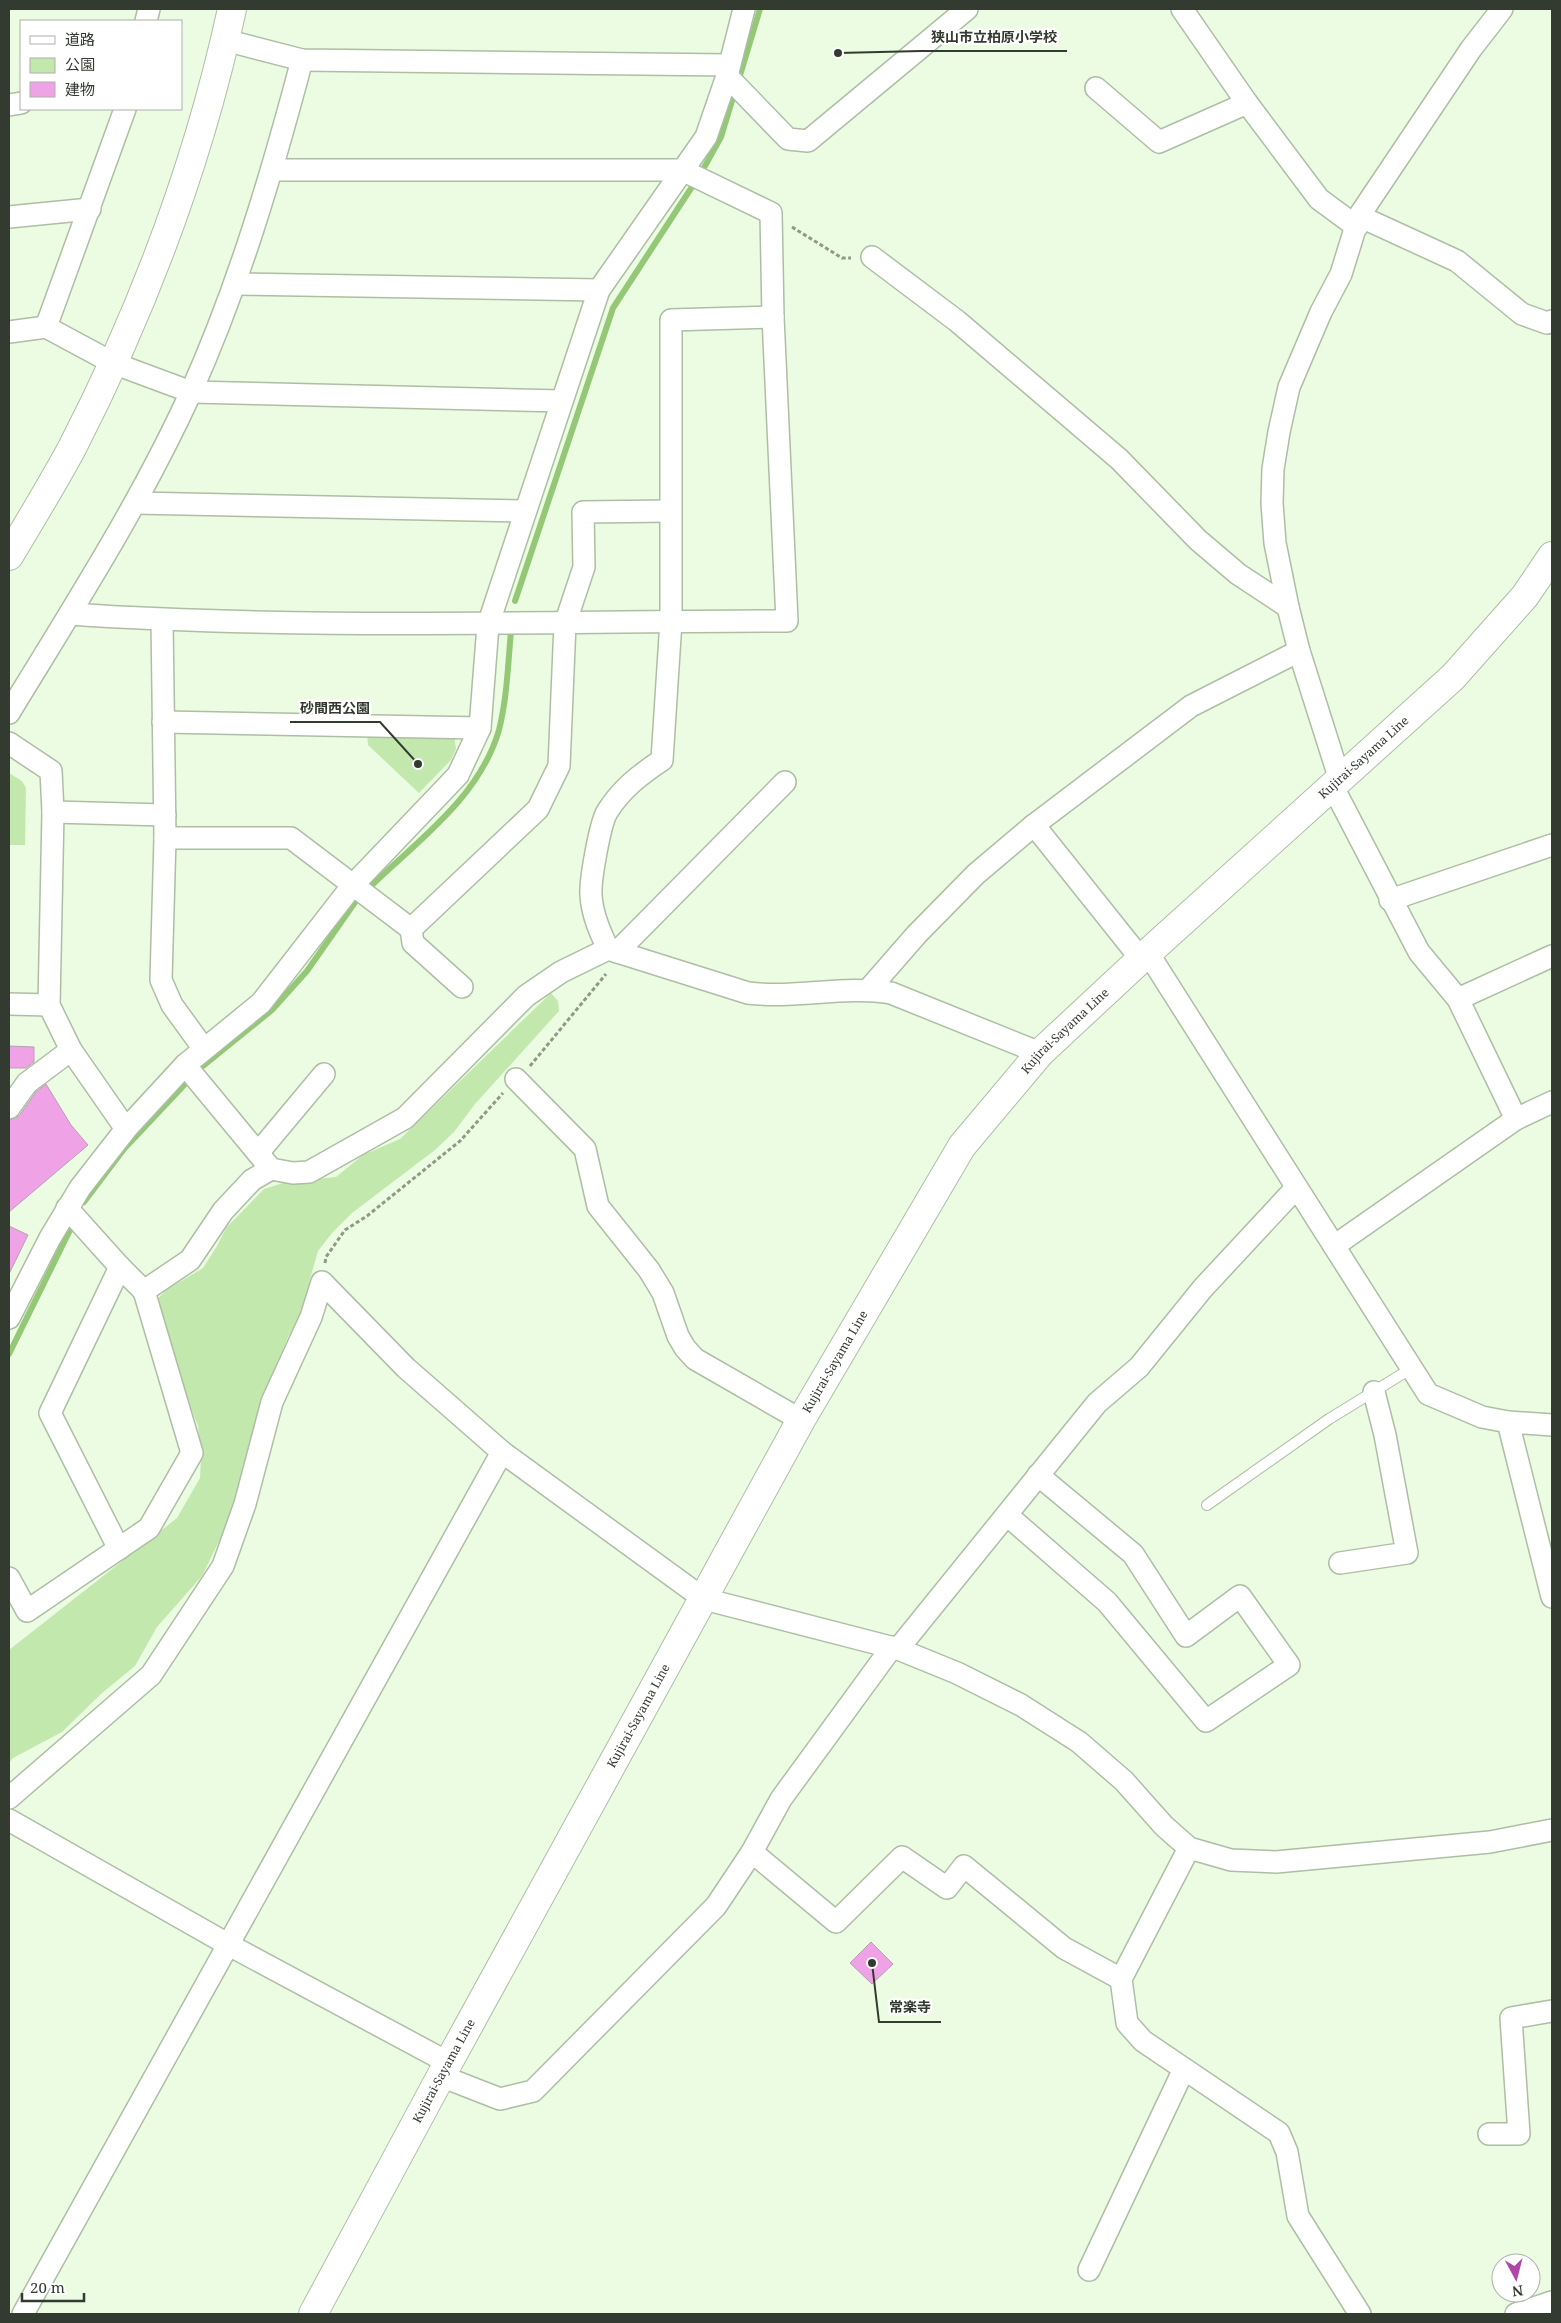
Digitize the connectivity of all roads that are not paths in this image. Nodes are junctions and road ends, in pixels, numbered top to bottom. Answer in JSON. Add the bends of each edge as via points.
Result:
{"nodes":[{"id":1,"x":232,"y":9,"type":"edge"},
{"id":2,"x":744,"y":9,"type":"edge"},
{"id":3,"x":968,"y":9,"type":"edge"},
{"id":4,"x":1182,"y":9,"type":"edge"},
{"id":5,"x":1502,"y":9,"type":"edge"},
{"id":6,"x":225,"y":40,"type":"junction"},
{"id":7,"x":302,"y":60,"type":"junction"},
{"id":8,"x":728,"y":71,"type":"junction"},
{"id":9,"x":1096,"y":88,"type":"dead end"},
{"id":10,"x":1247,"y":103,"type":"junction"},
{"id":11,"x":125,"y":110,"type":"edge"},
{"id":12,"x":272,"y":170,"type":"junction"},
{"id":13,"x":682,"y":170,"type":"junction"},
{"id":14,"x":90,"y":209,"type":"junction"},
{"id":15,"x":9,"y":217,"type":"edge"},
{"id":16,"x":1358,"y":222,"type":"junction"},
{"id":17,"x":872,"y":257,"type":"road end"},
{"id":18,"x":235,"y":284,"type":"junction"},
{"id":19,"x":599,"y":290,"type":"junction"},
{"id":20,"x":773,"y":317,"type":"junction"},
{"id":21,"x":1552,"y":321,"type":"edge"},
{"id":22,"x":46,"y":327,"type":"junction"},
{"id":23,"x":9,"y":332,"type":"edge"},
{"id":24,"x":113,"y":363,"type":"junction"},
{"id":25,"x":190,"y":392,"type":"junction"},
{"id":26,"x":561,"y":400,"type":"junction"},
{"id":27,"x":135,"y":503,"type":"junction"},
{"id":28,"x":525,"y":511,"type":"junction"},
{"id":29,"x":670,"y":511,"type":"junction"},
{"id":30,"x":9,"y":556,"type":"edge"},
{"id":31,"x":1552,"y":556,"type":"edge"},
{"id":32,"x":1288,"y":608,"type":"junction"},
{"id":33,"x":70,"y":614,"type":"junction"},
{"id":34,"x":162,"y":620,"type":"junction"},
{"id":35,"x":671,"y":621,"type":"junction"},
{"id":36,"x":565,"y":624,"type":"junction"},
{"id":37,"x":488,"y":625,"type":"junction"},
{"id":38,"x":1299,"y":651,"type":"junction"},
{"id":39,"x":9,"y":713,"type":"edge"},
{"id":40,"x":163,"y":722,"type":"junction"},
{"id":41,"x":480,"y":728,"type":"junction"},
{"id":42,"x":9,"y":742,"type":"edge"},
{"id":43,"x":784,"y":782,"type":"dead end"},
{"id":44,"x":1336,"y":783,"type":"junction"},
{"id":45,"x":53,"y":812,"type":"junction"},
{"id":46,"x":165,"y":815,"type":"junction"},
{"id":47,"x":1034,"y":825,"type":"junction"},
{"id":48,"x":165,"y":838,"type":"junction"},
{"id":49,"x":1552,"y":845,"type":"edge"},
{"id":50,"x":352,"y":886,"type":"junction"},
{"id":51,"x":1390,"y":900,"type":"junction"},
{"id":52,"x":411,"y":929,"type":"junction"},
{"id":53,"x":613,"y":951,"type":"junction"},
{"id":54,"x":1144,"y":956,"type":"junction"},
{"id":55,"x":1552,"y":956,"type":"edge"},
{"id":56,"x":462,"y":987,"type":"dead end"},
{"id":57,"x":869,"y":989,"type":"junction"},
{"id":58,"x":1458,"y":999,"type":"junction"},
{"id":59,"x":9,"y":1004,"type":"edge"},
{"id":60,"x":49,"y":1005,"type":"junction"},
{"id":61,"x":204,"y":1049,"type":"junction"},
{"id":62,"x":72,"y":1050,"type":"junction"},
{"id":63,"x":1040,"y":1053,"type":"junction"},
{"id":64,"x":185,"y":1065,"type":"junction"},
{"id":65,"x":324,"y":1074,"type":"dead end"},
{"id":66,"x":516,"y":1079,"type":"road end"},
{"id":67,"x":1552,"y":1102,"type":"edge"},
{"id":68,"x":9,"y":1108,"type":"edge"},
{"id":69,"x":1516,"y":1119,"type":"junction"},
{"id":70,"x":126,"y":1129,"type":"junction"},
{"id":71,"x":264,"y":1161,"type":"junction"},
{"id":72,"x":1296,"y":1188,"type":"junction"},
{"id":73,"x":67,"y":1208,"type":"junction"},
{"id":74,"x":1334,"y":1246,"type":"junction"},
{"id":75,"x":120,"y":1267,"type":"junction"},
{"id":76,"x":144,"y":1291,"type":"junction"},
{"id":77,"x":9,"y":1318,"type":"edge"},
{"id":78,"x":1412,"y":1368,"type":"junction"},
{"id":79,"x":1374,"y":1392,"type":"junction"},
{"id":80,"x":801,"y":1420,"type":"junction"},
{"id":81,"x":1508,"y":1422,"type":"junction"},
{"id":82,"x":1552,"y":1426,"type":"edge"},
{"id":83,"x":502,"y":1452,"type":"junction"},
{"id":84,"x":1038,"y":1475,"type":"junction"},
{"id":85,"x":1207,"y":1505,"type":"dead end"},
{"id":86,"x":1008,"y":1514,"type":"junction"},
{"id":87,"x":119,"y":1549,"type":"junction"},
{"id":88,"x":1340,"y":1563,"type":"dead end"},
{"id":89,"x":9,"y":1578,"type":"edge"},
{"id":90,"x":1552,"y":1597,"type":"edge"},
{"id":91,"x":704,"y":1599,"type":"junction"},
{"id":92,"x":895,"y":1648,"type":"junction"},
{"id":93,"x":9,"y":1798,"type":"edge"},
{"id":94,"x":9,"y":1820,"type":"edge"},
{"id":95,"x":1552,"y":1830,"type":"edge"},
{"id":96,"x":1189,"y":1848,"type":"junction"},
{"id":97,"x":752,"y":1852,"type":"junction"},
{"id":98,"x":229,"y":1945,"type":"junction"},
{"id":99,"x":1122,"y":1979,"type":"junction"},
{"id":100,"x":1552,"y":2011,"type":"edge"},
{"id":101,"x":1184,"y":2069,"type":"junction"},
{"id":102,"x":445,"y":2070,"type":"junction"},
{"id":103,"x":1488,"y":2134,"type":"dead end"},
{"id":104,"x":1089,"y":2270,"type":"dead end"},
{"id":105,"x":1552,"y":2302,"type":"edge"},
{"id":106,"x":23,"y":2314,"type":"edge"},
{"id":107,"x":313,"y":2314,"type":"edge"},
{"id":108,"x":1360,"y":2314,"type":"edge"},
{"id":109,"x":1516,"y":2314,"type":"edge"}],
"edges":[{"from":1,"to":6,"type":"main road"},
{"from":2,"to":8,"type":"street"},
{"from":3,"to":8,"type":"street","via":[[808,141],[788,140]]},
{"from":4,"to":10,"type":"street"},
{"from":5,"to":16,"type":"street","via":[[1471,49]]},
{"from":6,"to":7,"type":"street"},
{"from":6,"to":24,"type":"main road","via":[[207,112],[156,262]]},
{"from":7,"to":8,"type":"street"},
{"from":7,"to":12,"type":"street"},
{"from":8,"to":13,"type":"street","via":[[706,137]]},
{"from":9,"to":10,"type":"street","via":[[1159,142]]},
{"from":10,"to":16,"type":"street","via":[[1318,199]]},
{"from":11,"to":14,"type":"street"},
{"from":12,"to":13,"type":"street"},
{"from":12,"to":18,"type":"street"},
{"from":13,"to":19,"type":"street"},
{"from":13,"to":20,"type":"street","via":[[771,213]]},
{"from":14,"to":15,"type":"street"},
{"from":14,"to":22,"type":"street"},
{"from":16,"to":21,"type":"street","via":[[1457,261],[1522,314],[1547,323]]},
{"from":16,"to":32,"type":"street","via":[[1342,274],[1321,312],[1289,387],[1279,432],[1272,503],[1275,543]]},
{"from":17,"to":32,"type":"street","via":[[958,320],[1119,459],[1198,540],[1238,574]]},
{"from":18,"to":19,"type":"street"},
{"from":18,"to":25,"type":"street"},
{"from":19,"to":26,"type":"street"},
{"from":20,"to":29,"type":"street","via":[[671,320]]},
{"from":20,"to":35,"type":"street","via":[[787,621]]},
{"from":22,"to":23,"type":"street"},
{"from":22,"to":24,"type":"street"},
{"from":24,"to":25,"type":"street"},
{"from":24,"to":30,"type":"main road","via":[[71,449]]},
{"from":25,"to":26,"type":"street"},
{"from":25,"to":27,"type":"street"},
{"from":26,"to":28,"type":"street"},
{"from":27,"to":28,"type":"street"},
{"from":27,"to":33,"type":"street"},
{"from":28,"to":37,"type":"street"},
{"from":29,"to":35,"type":"street"},
{"from":29,"to":36,"type":"street","via":[[583,512],[584,567]]},
{"from":31,"to":44,"type":"main road","name":"Kujirai-Sayama Line","via":[[1526,596],[1459,671]]},
{"from":32,"to":38,"type":"street"},
{"from":33,"to":34,"type":"street"},
{"from":33,"to":39,"type":"street"},
{"from":34,"to":37,"type":"street"},
{"from":34,"to":40,"type":"street"},
{"from":35,"to":36,"type":"street"},
{"from":35,"to":53,"type":"street","via":[[662,760],[632,781],[606,813],[599,842],[591,894],[598,928]]},
{"from":36,"to":37,"type":"street"},
{"from":36,"to":52,"type":"street","via":[[559,766],[538,809]]},
{"from":37,"to":41,"type":"street"},
{"from":38,"to":44,"type":"street"},
{"from":38,"to":47,"type":"street","via":[[1190,706]]},
{"from":40,"to":41,"type":"street"},
{"from":40,"to":46,"type":"street"},
{"from":41,"to":50,"type":"street","via":[[458,775]]},
{"from":42,"to":45,"type":"street","via":[[51,771]]},
{"from":43,"to":53,"type":"street"},
{"from":44,"to":51,"type":"street"},
{"from":44,"to":54,"type":"main road","name":"Kujirai-Sayama Line"},
{"from":45,"to":46,"type":"street"},
{"from":45,"to":60,"type":"street"},
{"from":46,"to":48,"type":"street"},
{"from":47,"to":54,"type":"street"},
{"from":47,"to":57,"type":"street","via":[[976,874]]},
{"from":48,"to":50,"type":"street","via":[[291,838]]},
{"from":48,"to":61,"type":"street","via":[[161,980],[172,1005]]},
{"from":49,"to":51,"type":"street"},
{"from":50,"to":52,"type":"street"},
{"from":50,"to":61,"type":"street","via":[[261,1003]]},
{"from":51,"to":58,"type":"street","via":[[1425,961]]},
{"from":52,"to":56,"type":"street","via":[[413,943]]},
{"from":53,"to":57,"type":"street","via":[[748,993],[770,996]]},
{"from":53,"to":71,"type":"street","via":[[560,972],[526,996],[405,1118],[309,1172],[293,1173]]},
{"from":54,"to":63,"type":"main road","name":"Kujirai-Sayama Line"},
{"from":54,"to":72,"type":"street"},
{"from":55,"to":58,"type":"street"},
{"from":57,"to":63,"type":"street","via":[[925,1005]]},
{"from":58,"to":69,"type":"street"},
{"from":59,"to":60,"type":"street"},
{"from":60,"to":62,"type":"street"},
{"from":61,"to":64,"type":"street"},
{"from":62,"to":68,"type":"street","via":[[27,1083]]},
{"from":62,"to":70,"type":"street"},
{"from":63,"to":80,"type":"main road","name":"Kujirai-Sayama Line","via":[[962,1146]]},
{"from":64,"to":70,"type":"street"},
{"from":64,"to":71,"type":"street"},
{"from":65,"to":71,"type":"street"},
{"from":66,"to":80,"type":"street","via":[[586,1149],[598,1206],[649,1270],[663,1293],[685,1348],[695,1359]]},
{"from":67,"to":69,"type":"street"},
{"from":69,"to":74,"type":"street"},
{"from":70,"to":73,"type":"street"},
{"from":71,"to":76,"type":"street","via":[[252,1180],[223,1211],[190,1260]]},
{"from":72,"to":74,"type":"street"},
{"from":72,"to":84,"type":"street","via":[[1204,1288],[1139,1367],[1097,1403]]},
{"from":73,"to":75,"type":"street"},
{"from":73,"to":77,"type":"street"},
{"from":74,"to":78,"type":"street"},
{"from":75,"to":76,"type":"street"},
{"from":75,"to":87,"type":"street","via":[[50,1413]]},
{"from":76,"to":87,"type":"street","via":[[192,1453],[149,1528]]},
{"from":78,"to":79,"type":"lane"},
{"from":78,"to":81,"type":"street","via":[[1428,1394],[1482,1417]]},
{"from":79,"to":85,"type":"lane","via":[[1329,1419]]},
{"from":79,"to":88,"type":"street","via":[[1407,1554]]},
{"from":80,"to":91,"type":"main road","name":"Kujirai-Sayama Line"},
{"from":81,"to":82,"type":"street"},
{"from":81,"to":90,"type":"street"},
{"from":83,"to":91,"type":"street"},
{"from":83,"to":93,"type":"street","via":[[406,1368],[322,1282],[311,1317],[272,1402],[248,1494],[223,1566],[151,1675]]},
{"from":83,"to":98,"type":"street"},
{"from":84,"to":86,"type":"street"},
{"from":84,"to":86,"type":"street","via":[[1133,1554],[1186,1636],[1240,1596],[1289,1665],[1206,1721],[1107,1602]]},
{"from":86,"to":92,"type":"street"},
{"from":87,"to":89,"type":"street","via":[[26,1611]]},
{"from":91,"to":92,"type":"street"},
{"from":91,"to":102,"type":"main road","name":"Kujirai-Sayama Line"},
{"from":92,"to":96,"type":"street","via":[[957,1673],[1021,1706],[1079,1742],[1124,1781],[1164,1826]]},
{"from":92,"to":97,"type":"street","via":[[781,1799]]},
{"from":94,"to":98,"type":"street"},
{"from":95,"to":96,"type":"street","via":[[1490,1842],[1276,1862],[1231,1860]]},
{"from":96,"to":99,"type":"street"},
{"from":97,"to":99,"type":"street","via":[[836,1922],[902,1857],[947,1888],[964,1866],[1064,1948]]},
{"from":97,"to":102,"type":"street","via":[[716,1906],[533,2091],[500,2099]]},
{"from":98,"to":102,"type":"street"},
{"from":98,"to":106,"type":"street"},
{"from":99,"to":101,"type":"street","via":[[1127,2024],[1142,2041]]},
{"from":100,"to":103,"type":"street","via":[[1511,2018],[1518,2134]]},
{"from":101,"to":104,"type":"street"},
{"from":101,"to":108,"type":"street","via":[[1279,2133],[1287,2152],[1298,2216]]},
{"from":102,"to":107,"type":"main road","name":"Kujirai-Sayama Line"},
{"from":105,"to":109,"type":"street"}]}
